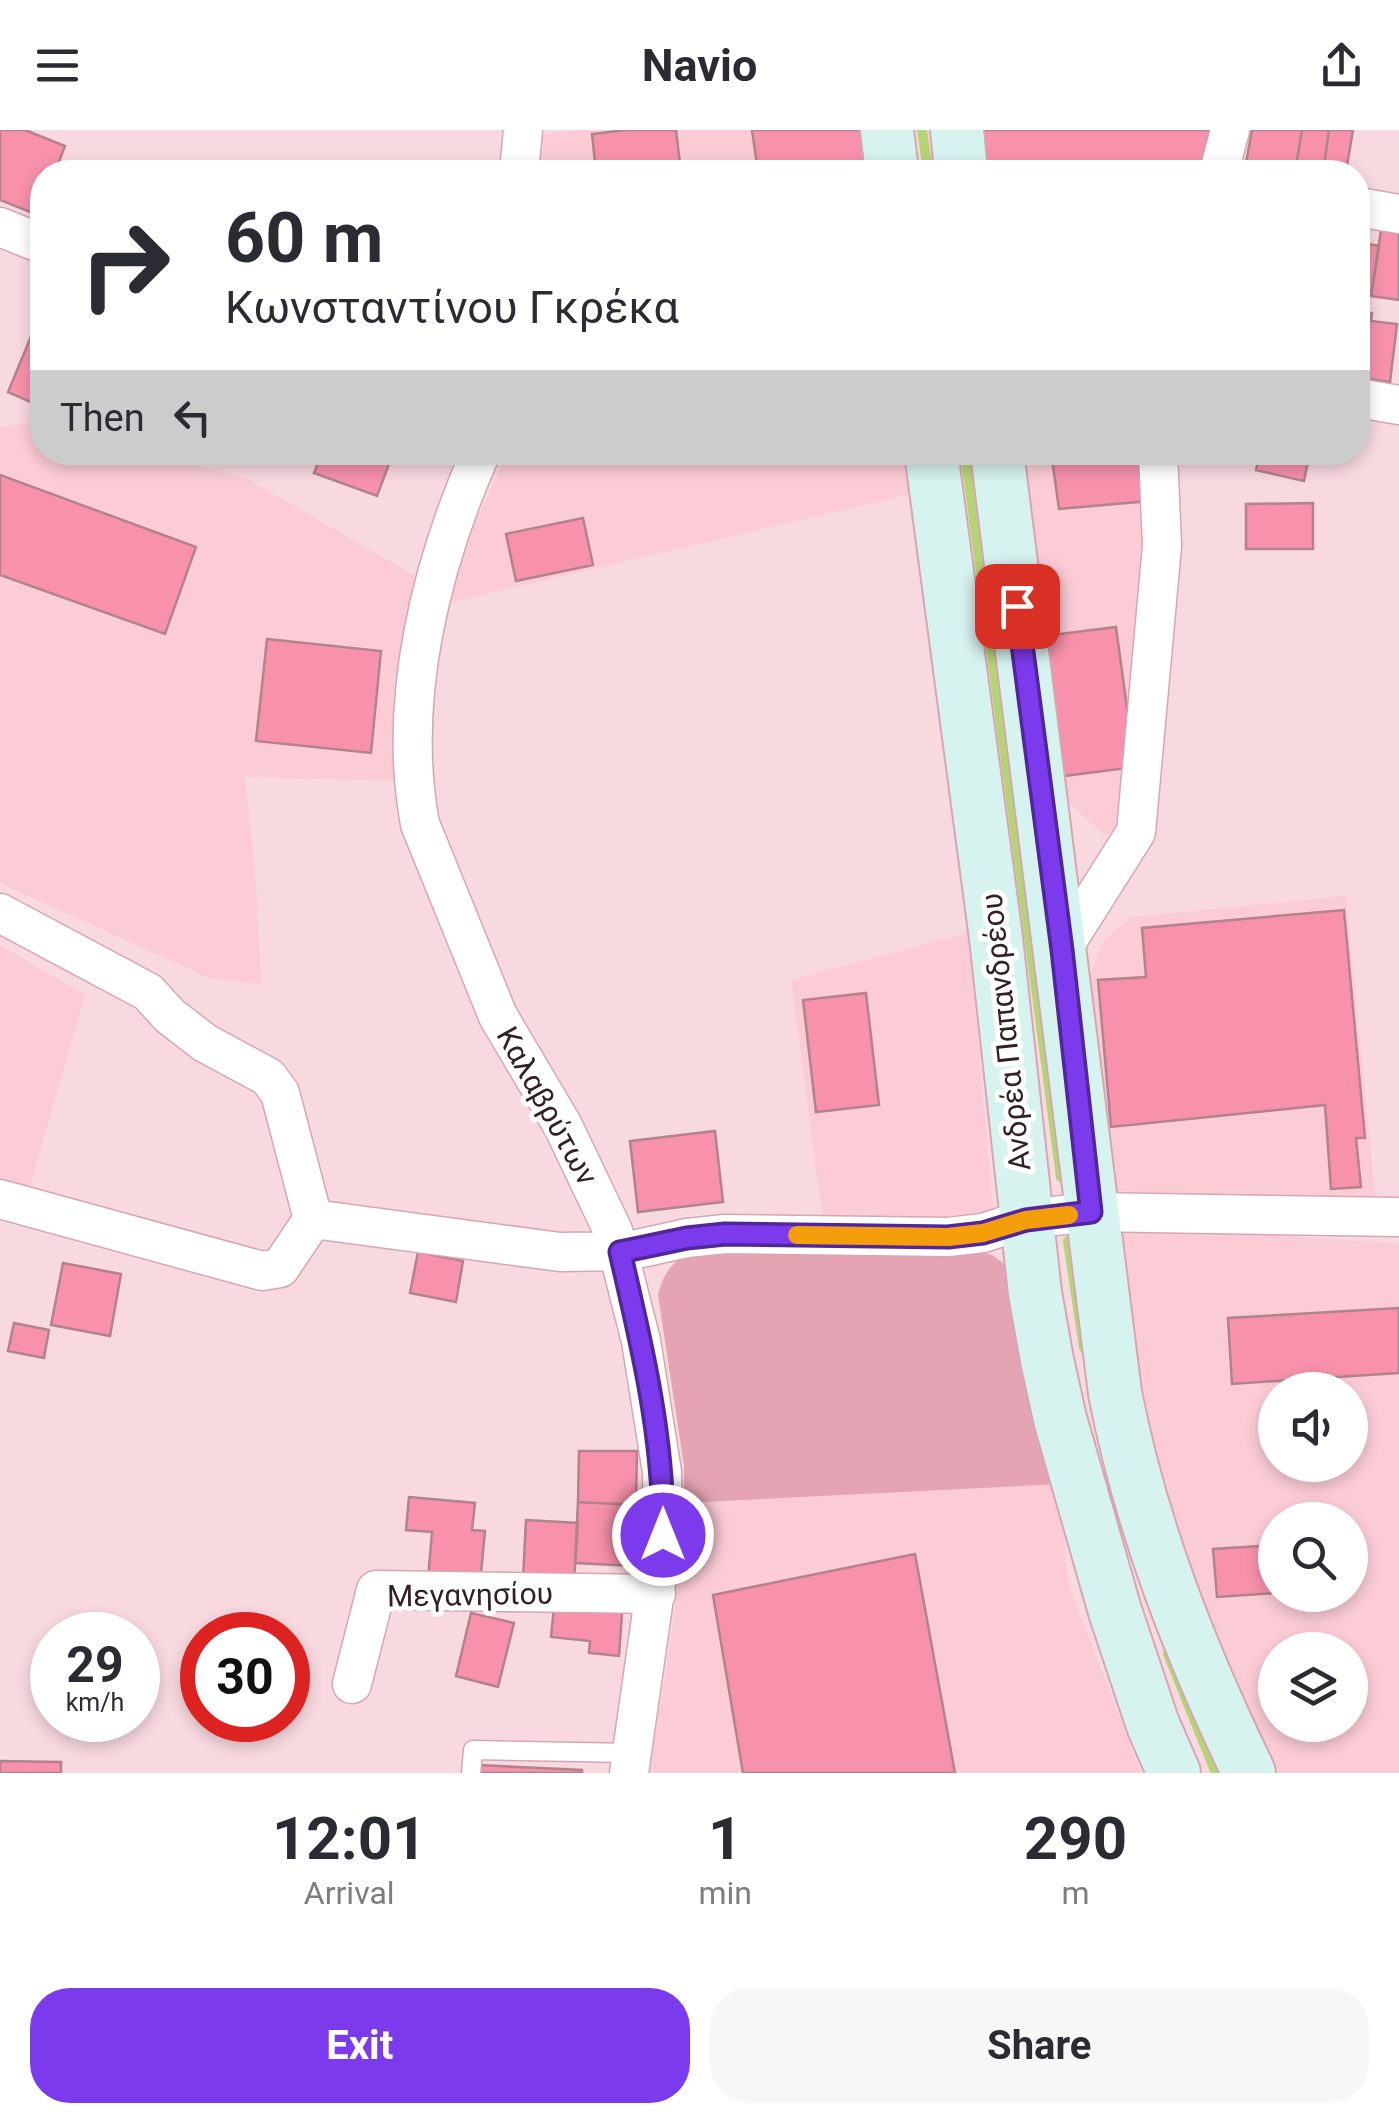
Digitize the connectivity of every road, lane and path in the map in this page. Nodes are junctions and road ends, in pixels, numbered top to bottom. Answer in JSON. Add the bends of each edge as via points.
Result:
{"nodes":[{"id":1,"x":523,"y":130,"type":"edge"},
{"id":2,"x":887,"y":130,"type":"edge"},
{"id":3,"x":956,"y":130,"type":"edge"},
{"id":4,"x":1230,"y":130,"type":"edge"},
{"id":5,"x":520,"y":160,"type":"edge"},
{"id":6,"x":891,"y":160,"type":"edge"},
{"id":7,"x":960,"y":160,"type":"edge"},
{"id":8,"x":1223,"y":160,"type":"edge"},
{"id":9,"x":1370,"y":209,"type":"edge"},
{"id":10,"x":1399,"y":214,"type":"edge"},
{"id":11,"x":0,"y":227,"type":"edge"},
{"id":12,"x":30,"y":239,"type":"edge"},
{"id":13,"x":1370,"y":400,"type":"edge"},
{"id":14,"x":1399,"y":405,"type":"edge"},
{"id":15,"x":477,"y":465,"type":"edge"},
{"id":16,"x":933,"y":465,"type":"edge"},
{"id":17,"x":999,"y":465,"type":"edge"},
{"id":18,"x":1159,"y":465,"type":"edge"},
{"id":19,"x":0,"y":912,"type":"edge"},
{"id":20,"x":1062,"y":950,"type":"junction"},
{"id":21,"x":0,"y":1199,"type":"edge"},
{"id":22,"x":1091,"y":1212,"type":"junction"},
{"id":23,"x":1399,"y":1218,"type":"edge"},
{"id":24,"x":313,"y":1219,"type":"junction"},
{"id":25,"x":1026,"y":1220,"type":"junction"},
{"id":26,"x":620,"y":1252,"type":"junction"},
{"id":27,"x":656,"y":1594,"type":"junction"},
{"id":28,"x":352,"y":1684,"type":"dead end"},
{"id":29,"x":630,"y":1763,"type":"edge"},
{"id":30,"x":471,"y":1773,"type":"edge"},
{"id":31,"x":1174,"y":1773,"type":"edge"},
{"id":32,"x":1249,"y":1773,"type":"edge"}],
"edges":[{"from":1,"to":5,"type":"street"},
{"from":2,"to":6,"type":"main road"},
{"from":3,"to":7,"type":"main road"},
{"from":4,"to":8,"type":"street"},
{"from":9,"to":10,"type":"street"},
{"from":11,"to":12,"type":"street"},
{"from":13,"to":14,"type":"street"},
{"from":15,"to":26,"type":"street","name":"Καλαβρύτων","via":[[450,528],[429,612],[415,707],[420,824],[498,1016],[563,1126]]},
{"from":16,"to":25,"type":"main road","name":"Ανδρέα Παπανδρέου"},
{"from":17,"to":20,"type":"main road","name":"Ανδρέα Παπανδρέου"},
{"from":18,"to":20,"type":"street","via":[[1162,546],[1136,832]]},
{"from":19,"to":24,"type":"street","via":[[148,992],[206,1042],[268,1077],[280,1093]]},
{"from":20,"to":22,"type":"main road","name":"Ανδρέα Παπανδρέου"},
{"from":21,"to":24,"type":"street","via":[[262,1271],[280,1268]]},
{"from":22,"to":23,"type":"street"},
{"from":22,"to":25,"type":"street"},
{"from":22,"to":32,"type":"main road","name":"Ανδρέα Παπανδρέου","via":[[1134,1480],[1183,1625]]},
{"from":24,"to":26,"type":"street","via":[[560,1252]]},
{"from":25,"to":26,"type":"street","via":[[948,1237],[725,1234]]},
{"from":25,"to":31,"type":"main road","name":"Ανδρέα Παπανδρέου","via":[[1044,1343],[1073,1468],[1132,1666]]},
{"from":26,"to":27,"type":"street","name":"Καλαβρύτων","via":[[662,1472]]},
{"from":27,"to":28,"type":"street","name":"Μεγανησίου","via":[[376,1590]]},
{"from":27,"to":29,"type":"street","name":"Καλαβρύτων"},
{"from":29,"to":30,"type":"lane","via":[[473,1750]]}]}
